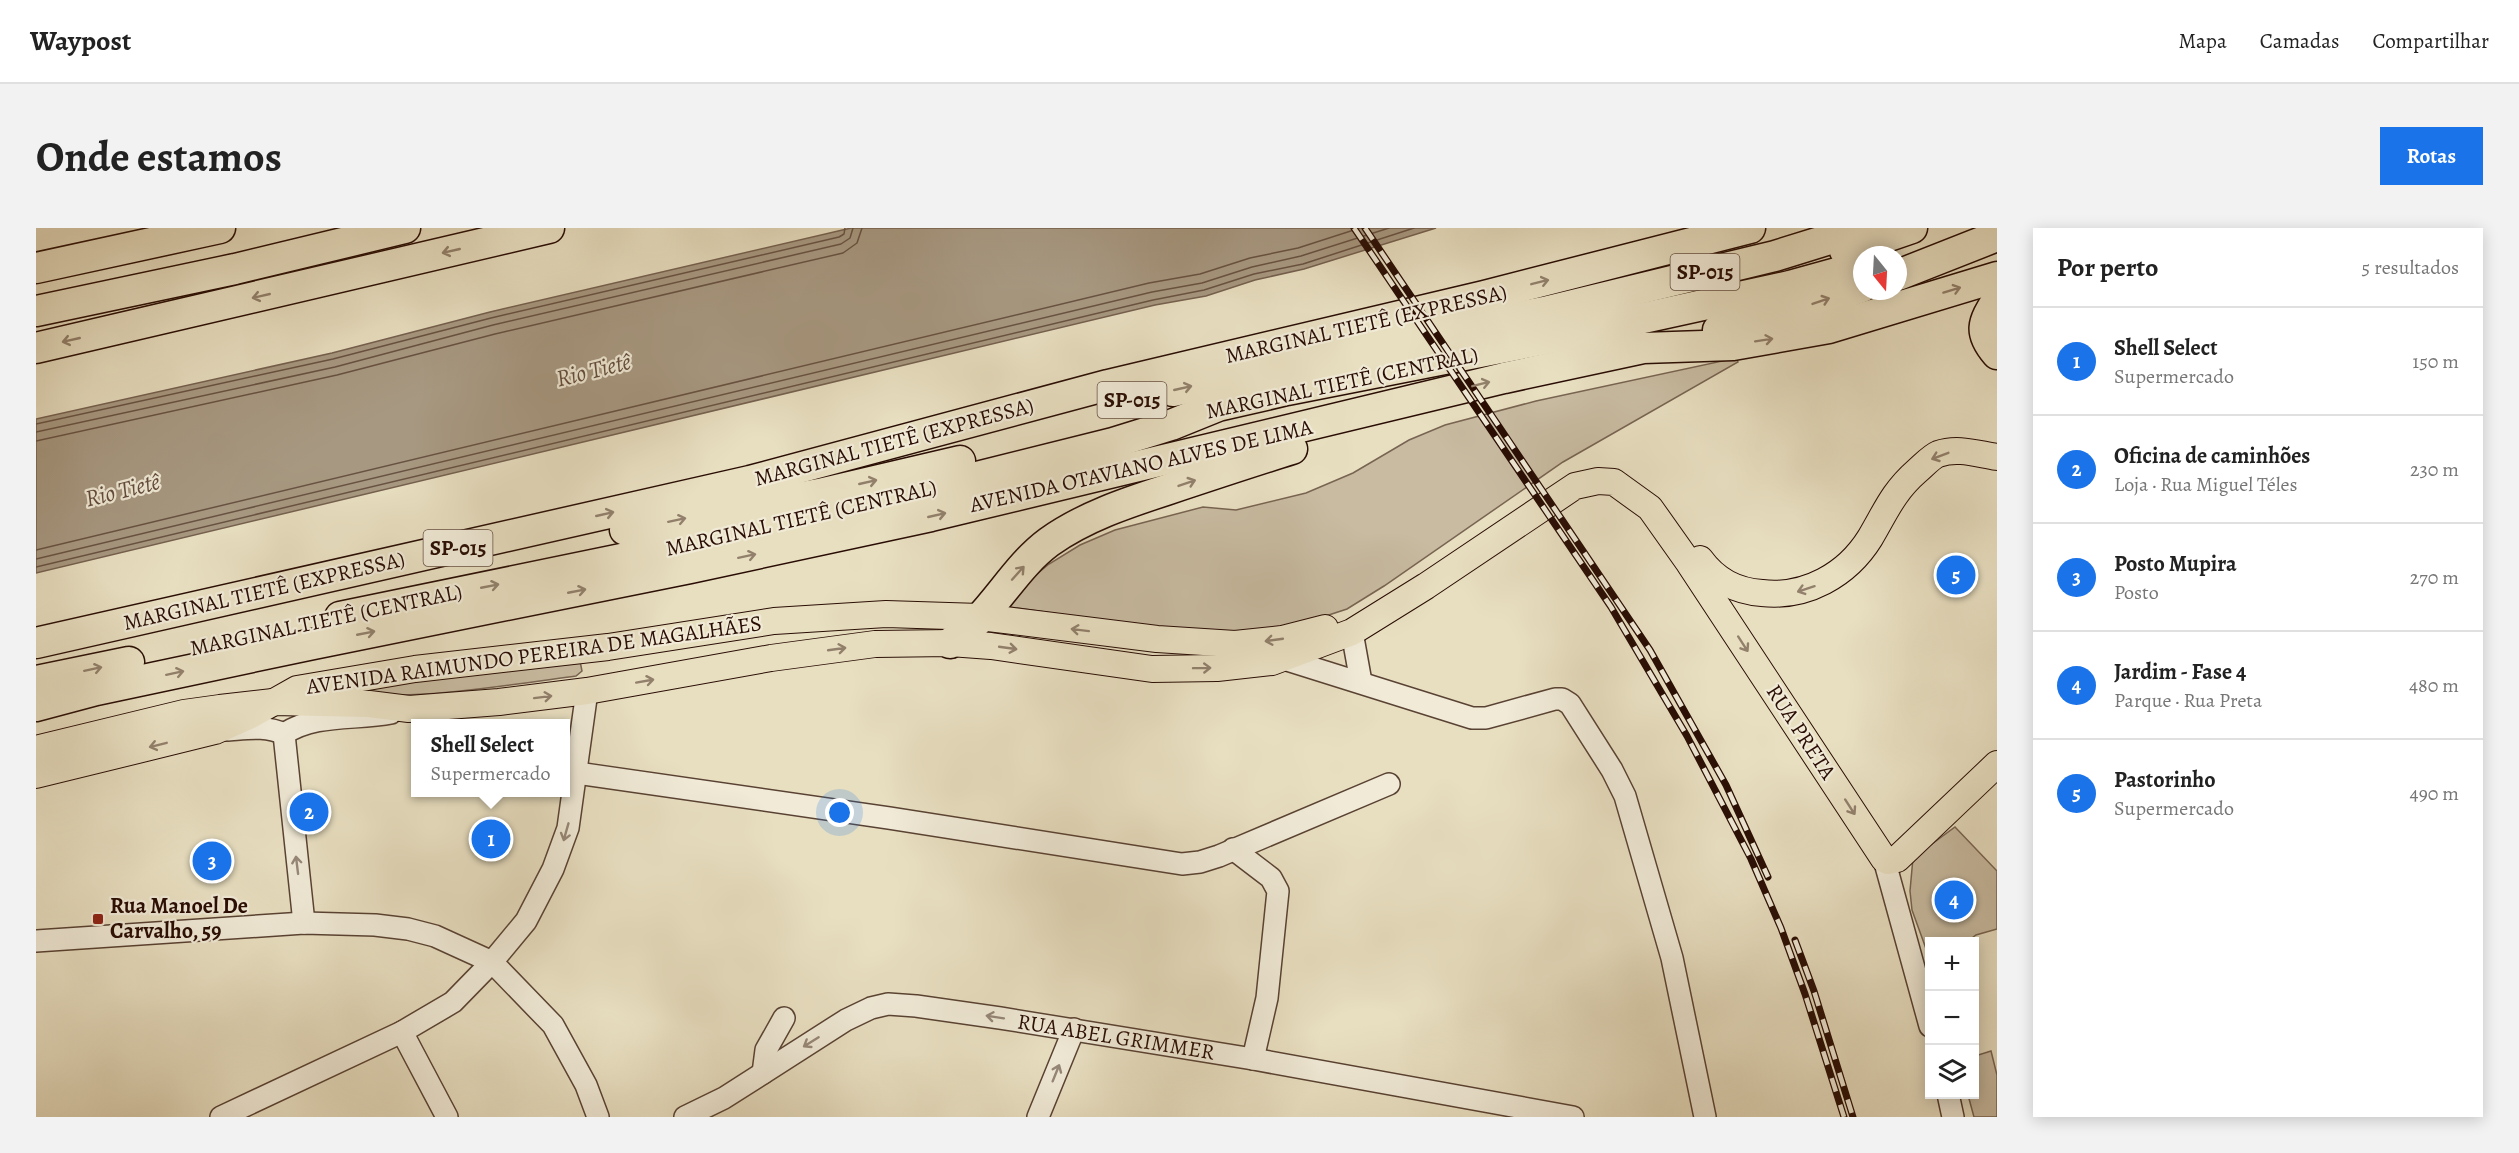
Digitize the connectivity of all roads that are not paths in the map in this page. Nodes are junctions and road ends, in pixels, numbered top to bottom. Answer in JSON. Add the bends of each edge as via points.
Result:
{"nodes":[{"id":1,"x":405,"y":228,"type":"edge"},
{"id":2,"x":549,"y":228,"type":"edge"},
{"id":3,"x":1750,"y":228,"type":"edge"},
{"id":4,"x":1865,"y":228,"type":"edge"},
{"id":5,"x":1912,"y":228,"type":"edge"},
{"id":6,"x":1980,"y":228,"type":"edge"},
{"id":7,"x":210,"y":230,"type":"edge"},
{"id":8,"x":1997,"y":236,"type":"edge"},
{"id":9,"x":1907,"y":252,"type":"edge"},
{"id":10,"x":36,"y":268,"type":"edge"},
{"id":11,"x":1853,"y":268,"type":"edge"},
{"id":12,"x":235,"y":269,"type":"junction"},
{"id":13,"x":1907,"y":271,"type":"edge"},
{"id":14,"x":1997,"y":277,"type":"edge"},
{"id":15,"x":36,"y":289,"type":"edge"},
{"id":16,"x":1853,"y":290,"type":"edge"},
{"id":17,"x":1997,"y":300,"type":"edge"},
{"id":18,"x":36,"y":311,"type":"edge"},
{"id":19,"x":36,"y":325,"type":"edge"},
{"id":20,"x":1561,"y":336,"type":"junction"},
{"id":21,"x":36,"y":348,"type":"edge"},
{"id":22,"x":1642,"y":348,"type":"junction"},
{"id":23,"x":1997,"y":354,"type":"edge"},
{"id":24,"x":1218,"y":406,"type":"junction"},
{"id":25,"x":1373,"y":411,"type":"junction"},
{"id":26,"x":879,"y":447,"type":"junction"},
{"id":27,"x":1997,"y":457,"type":"edge"},
{"id":28,"x":474,"y":544,"type":"junction"},
{"id":29,"x":1717,"y":594,"type":"junction"},
{"id":30,"x":980,"y":617,"type":"junction"},
{"id":31,"x":1352,"y":632,"type":"junction"},
{"id":32,"x":36,"y":643,"type":"edge"},
{"id":33,"x":950,"y":643,"type":"junction"},
{"id":34,"x":608,"y":647,"type":"junction"},
{"id":35,"x":1284,"y":659,"type":"junction"},
{"id":36,"x":36,"y":681,"type":"edge"},
{"id":37,"x":1361,"y":682,"type":"junction"},
{"id":38,"x":587,"y":691,"type":"junction"},
{"id":39,"x":273,"y":702,"type":"junction"},
{"id":40,"x":36,"y":706,"type":"edge"},
{"id":41,"x":409,"y":709,"type":"junction"},
{"id":42,"x":215,"y":730,"type":"junction"},
{"id":43,"x":284,"y":734,"type":"junction"},
{"id":44,"x":36,"y":749,"type":"edge"},
{"id":45,"x":1997,"y":764,"type":"edge"},
{"id":46,"x":577,"y":773,"type":"junction"},
{"id":47,"x":36,"y":775,"type":"edge"},
{"id":48,"x":1389,"y":784,"type":"dead end"},
{"id":49,"x":1233,"y":849,"type":"junction"},
{"id":50,"x":1890,"y":859,"type":"junction"},
{"id":51,"x":304,"y":923,"type":"junction"},
{"id":52,"x":36,"y":941,"type":"edge"},
{"id":53,"x":492,"y":962,"type":"junction"},
{"id":54,"x":1925,"y":1011,"type":"edge"},
{"id":55,"x":784,"y":1018,"type":"dead end"},
{"id":56,"x":1074,"y":1029,"type":"junction"},
{"id":57,"x":402,"y":1032,"type":"junction"},
{"id":58,"x":1254,"y":1059,"type":"junction"},
{"id":59,"x":763,"y":1073,"type":"junction"},
{"id":60,"x":1949,"y":1099,"type":"edge"},
{"id":61,"x":221,"y":1117,"type":"edge"},
{"id":62,"x":447,"y":1117,"type":"edge"},
{"id":63,"x":598,"y":1117,"type":"edge"},
{"id":64,"x":685,"y":1117,"type":"edge"},
{"id":65,"x":1038,"y":1117,"type":"edge"},
{"id":66,"x":1574,"y":1117,"type":"edge"},
{"id":67,"x":1705,"y":1117,"type":"edge"},
{"id":68,"x":1953,"y":1117,"type":"edge"}],
"edges":[{"from":1,"to":12,"type":"highway"},
{"from":2,"to":21,"type":"highway","one_way":true},
{"from":26,"to":3,"type":"highway","name":"MARGINAL TIETÊ (EXPRESSA)","number":"SP-015","one_way":true,"via":[[1108,385],[1484,297]]},
{"from":26,"to":4,"type":"highway","name":"MARGINAL TIETÊ (CENTRAL)","number":"SP-015","one_way":true,"via":[[989,434],[1361,348],[1544,312],[1775,256]]},
{"from":5,"to":20,"type":"highway","via":[[1765,275],[1589,319]]},
{"from":6,"to":9,"type":"highway"},
{"from":7,"to":10,"type":"highway"},
{"from":7,"to":15,"type":"highway","via":[[162,250]]},
{"from":8,"to":13,"type":"highway"},
{"from":11,"to":20,"type":"highway","name":"MARGINAL TIETÊ (CENTRAL)"},
{"from":12,"to":18,"type":"highway"},
{"from":12,"to":19,"type":"highway","via":[[206,284]]},
{"from":22,"to":14,"type":"highway","name":"AVENIDA OTAVIANO ALVES DE LIMA","one_way":true,"via":[[1733,345],[1829,328]]},
{"from":22,"to":16,"type":"highway","one_way":true,"via":[[1758,320]]},
{"from":17,"to":23,"type":"highway","via":[[1983,321],[1986,341]]},
{"from":20,"to":24,"type":"highway","name":"MARGINAL TIETÊ (CENTRAL)"},
{"from":25,"to":22,"type":"highway","name":"AVENIDA OTAVIANO ALVES DE LIMA","one_way":true},
{"from":28,"to":24,"type":"highway","one_way":true,"via":[[531,545],[594,537],[819,494]]},
{"from":36,"to":24,"type":"highway","name":"MARGINAL TIETÊ (CENTRAL)","one_way":true,"via":[[835,515],[1113,443]]},
{"from":30,"to":25,"type":"highway","one_way":true,"via":[[1028,562],[1075,525],[1122,505],[1328,438]]},
{"from":40,"to":25,"type":"highway","name":"AVENIDA OTAVIANO ALVES DE LIMA","one_way":true,"via":[[279,651],[920,519]]},
{"from":28,"to":26,"type":"highway","name":"MARGINAL TIETÊ (EXPRESSA)","number":"SP-015","one_way":true,"via":[[750,481]]},
{"from":27,"to":29,"type":"main road","name":"AVENIDA RAIMUNDO PEREIRA DE MAGALHÃES","one_way":true,"via":[[1959,450],[1936,455],[1900,486],[1868,540],[1844,567],[1821,584],[1772,595]]},
{"from":28,"to":32,"type":"highway","name":"MARGINAL TIETÊ (EXPRESSA)","number":"SP-015"},
{"from":29,"to":30,"type":"main road","name":"AVENIDA RAIMUNDO PEREIRA DE MAGALHÃES","one_way":true,"via":[[1665,504],[1644,481],[1620,469],[1595,465],[1508,514],[1419,577],[1317,631],[1235,645]]},
{"from":29,"to":31,"type":"main road","name":"AVENIDA RAIMUNDO PEREIRA DE MAGALHÃES","via":[[1650,508],[1614,482],[1598,481],[1575,486]]},
{"from":29,"to":50,"type":"main road","name":"RUA PRETA","one_way":true},
{"from":30,"to":33,"type":"highway"},
{"from":30,"to":34,"type":"main road","name":"AVENIDA RAIMUNDO PEREIRA DE MAGALHÃES","via":[[886,614],[785,620]]},
{"from":31,"to":35,"type":"main road","name":"AVENIDA RAIMUNDO PEREIRA DE MAGALHÃES"},
{"from":31,"to":37,"type":"street"},
{"from":33,"to":35,"type":"main road","name":"AVENIDA RAIMUNDO PEREIRA DE MAGALHÃES","one_way":true,"via":[[1152,669],[1217,668]]},
{"from":38,"to":33,"type":"main road","name":"AVENIDA RAIMUNDO PEREIRA DE MAGALHÃES","one_way":true,"via":[[875,644]]},
{"from":34,"to":38,"type":"main road","via":[[591,668]]},
{"from":34,"to":39,"type":"main road","name":"AVENIDA RAIMUNDO PEREIRA DE MAGALHÃES","via":[[371,676],[297,689]]},
{"from":35,"to":37,"type":"street"},
{"from":37,"to":67,"type":"street","via":[[1472,718],[1486,718],[1555,699],[1570,704],[1625,796],[1672,958]]},
{"from":41,"to":38,"type":"main road","name":"AVENIDA RAIMUNDO PEREIRA DE MAGALHÃES","one_way":true},
{"from":38,"to":46,"type":"street"},
{"from":39,"to":41,"type":"main road","name":"AVENIDA RAIMUNDO PEREIRA DE MAGALHÃES"},
{"from":39,"to":42,"type":"main road"},
{"from":39,"to":44,"type":"main road","via":[[184,713]]},
{"from":41,"to":43,"type":"street","via":[[314,721]]},
{"from":42,"to":43,"type":"street","via":[[256,728]]},
{"from":42,"to":47,"type":"main road","one_way":true},
{"from":51,"to":43,"type":"street","one_way":true},
{"from":45,"to":50,"type":"main road"},
{"from":46,"to":49,"type":"street","via":[[1163,862],[1200,862]]},
{"from":46,"to":53,"type":"street","one_way":true,"via":[[568,828],[553,869],[526,921]]},
{"from":48,"to":49,"type":"street"},
{"from":49,"to":58,"type":"street","via":[[1270,878],[1278,891],[1267,998]]},
{"from":50,"to":54,"type":"street","via":[[1891,885]]},
{"from":51,"to":52,"type":"street"},
{"from":51,"to":53,"type":"street","via":[[408,929],[435,936]]},
{"from":53,"to":57,"type":"street","via":[[453,1002]]},
{"from":53,"to":63,"type":"street","via":[[553,1025],[586,1085]]},
{"from":55,"to":59,"type":"street","via":[[766,1050]]},
{"from":56,"to":58,"type":"street","name":"RUA ABEL GRIMMER"},
{"from":56,"to":59,"type":"street","name":"RUA ABEL GRIMMER","one_way":true,"via":[[888,1004],[846,1020]]},
{"from":65,"to":56,"type":"street","one_way":true},
{"from":57,"to":61,"type":"street"},
{"from":57,"to":62,"type":"street"},
{"from":58,"to":66,"type":"street","name":"RUA ABEL GRIMMER"},
{"from":59,"to":64,"type":"street","name":"RUA ABEL GRIMMER"},
{"from":60,"to":68,"type":"street"}]}
